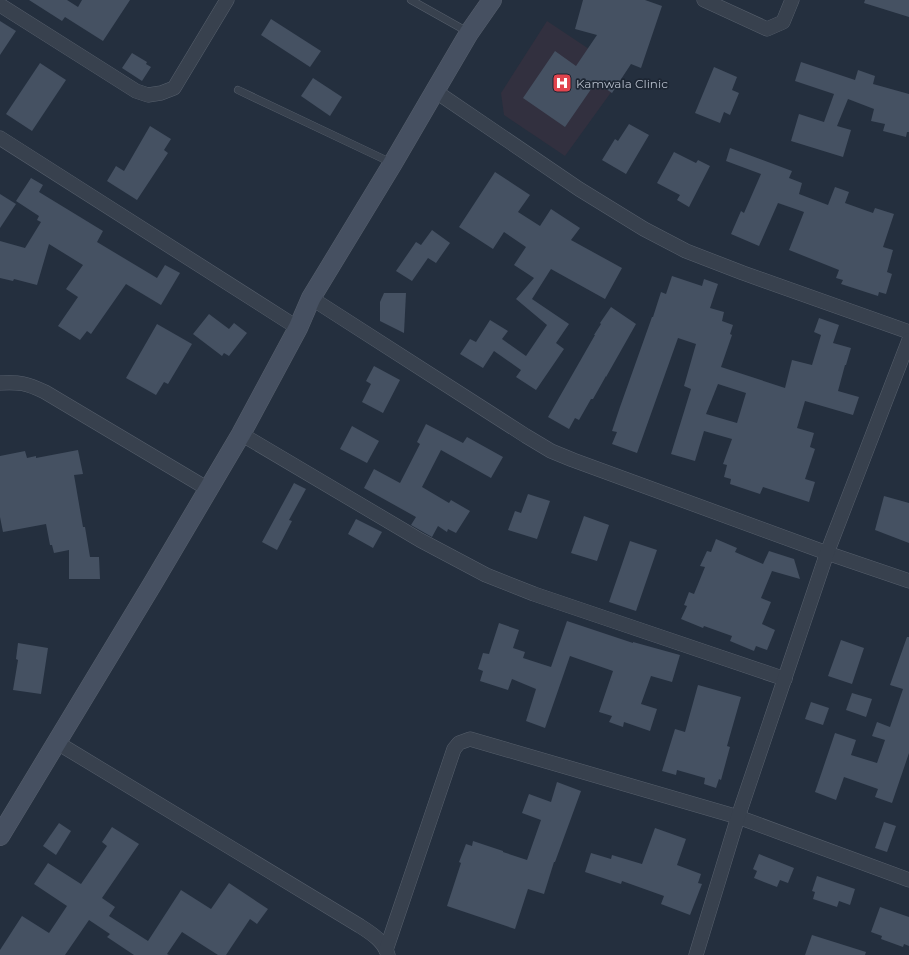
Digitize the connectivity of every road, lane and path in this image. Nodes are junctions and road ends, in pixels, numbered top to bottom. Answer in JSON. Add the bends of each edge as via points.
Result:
{"nodes":[{"id":1,"x":227,"y":0,"type":"edge"},
{"id":2,"x":411,"y":0,"type":"edge"},
{"id":3,"x":492,"y":0,"type":"edge"},
{"id":4,"x":704,"y":0,"type":"edge"},
{"id":5,"x":792,"y":0,"type":"edge"},
{"id":6,"x":0,"y":5,"type":"edge"},
{"id":7,"x":469,"y":33,"type":"junction"},
{"id":8,"x":238,"y":90,"type":"dead end"},
{"id":9,"x":435,"y":91,"type":"junction"},
{"id":10,"x":0,"y":138,"type":"edge"},
{"id":11,"x":394,"y":164,"type":"junction"},
{"id":12,"x":311,"y":298,"type":"junction"},
{"id":13,"x":298,"y":328,"type":"junction"},
{"id":14,"x":909,"y":332,"type":"edge"},
{"id":15,"x":909,"y":340,"type":"edge"},
{"id":16,"x":0,"y":383,"type":"edge"},
{"id":17,"x":241,"y":434,"type":"junction"},
{"id":18,"x":208,"y":489,"type":"junction"},
{"id":19,"x":827,"y":552,"type":"junction"},
{"id":20,"x":909,"y":581,"type":"edge"},
{"id":21,"x":785,"y":679,"type":"junction"},
{"id":22,"x":56,"y":742,"type":"junction"},
{"id":23,"x":738,"y":817,"type":"junction"},
{"id":24,"x":0,"y":836,"type":"edge"},
{"id":25,"x":909,"y":880,"type":"edge"},
{"id":26,"x":387,"y":952,"type":"edge"},
{"id":27,"x":696,"y":955,"type":"edge"}],
"edges":[{"from":1,"to":6,"type":"street","via":[[174,88],[148,95],[136,91]]},
{"from":2,"to":7,"type":"lane"},
{"from":3,"to":7,"type":"street"},
{"from":4,"to":5,"type":"street","via":[[767,29],[784,22]]},
{"from":7,"to":9,"type":"street"},
{"from":8,"to":11,"type":"lane"},
{"from":9,"to":11,"type":"street"},
{"from":9,"to":14,"type":"street","via":[[579,189],[644,229],[686,251]]},
{"from":10,"to":13,"type":"street"},
{"from":11,"to":12,"type":"street"},
{"from":12,"to":13,"type":"street"},
{"from":12,"to":19,"type":"street","via":[[551,451]]},
{"from":13,"to":17,"type":"street"},
{"from":15,"to":19,"type":"street"},
{"from":16,"to":18,"type":"street","via":[[18,382],[45,392]]},
{"from":17,"to":18,"type":"street"},
{"from":17,"to":21,"type":"street","via":[[420,540],[486,575],[534,594]]},
{"from":18,"to":22,"type":"street"},
{"from":19,"to":20,"type":"street"},
{"from":19,"to":21,"type":"street"},
{"from":21,"to":23,"type":"street"},
{"from":22,"to":24,"type":"street"},
{"from":22,"to":26,"type":"street","via":[[376,936]]},
{"from":23,"to":25,"type":"street"},
{"from":23,"to":26,"type":"street","via":[[470,739],[459,743],[454,749]]},
{"from":23,"to":27,"type":"street"}]}
